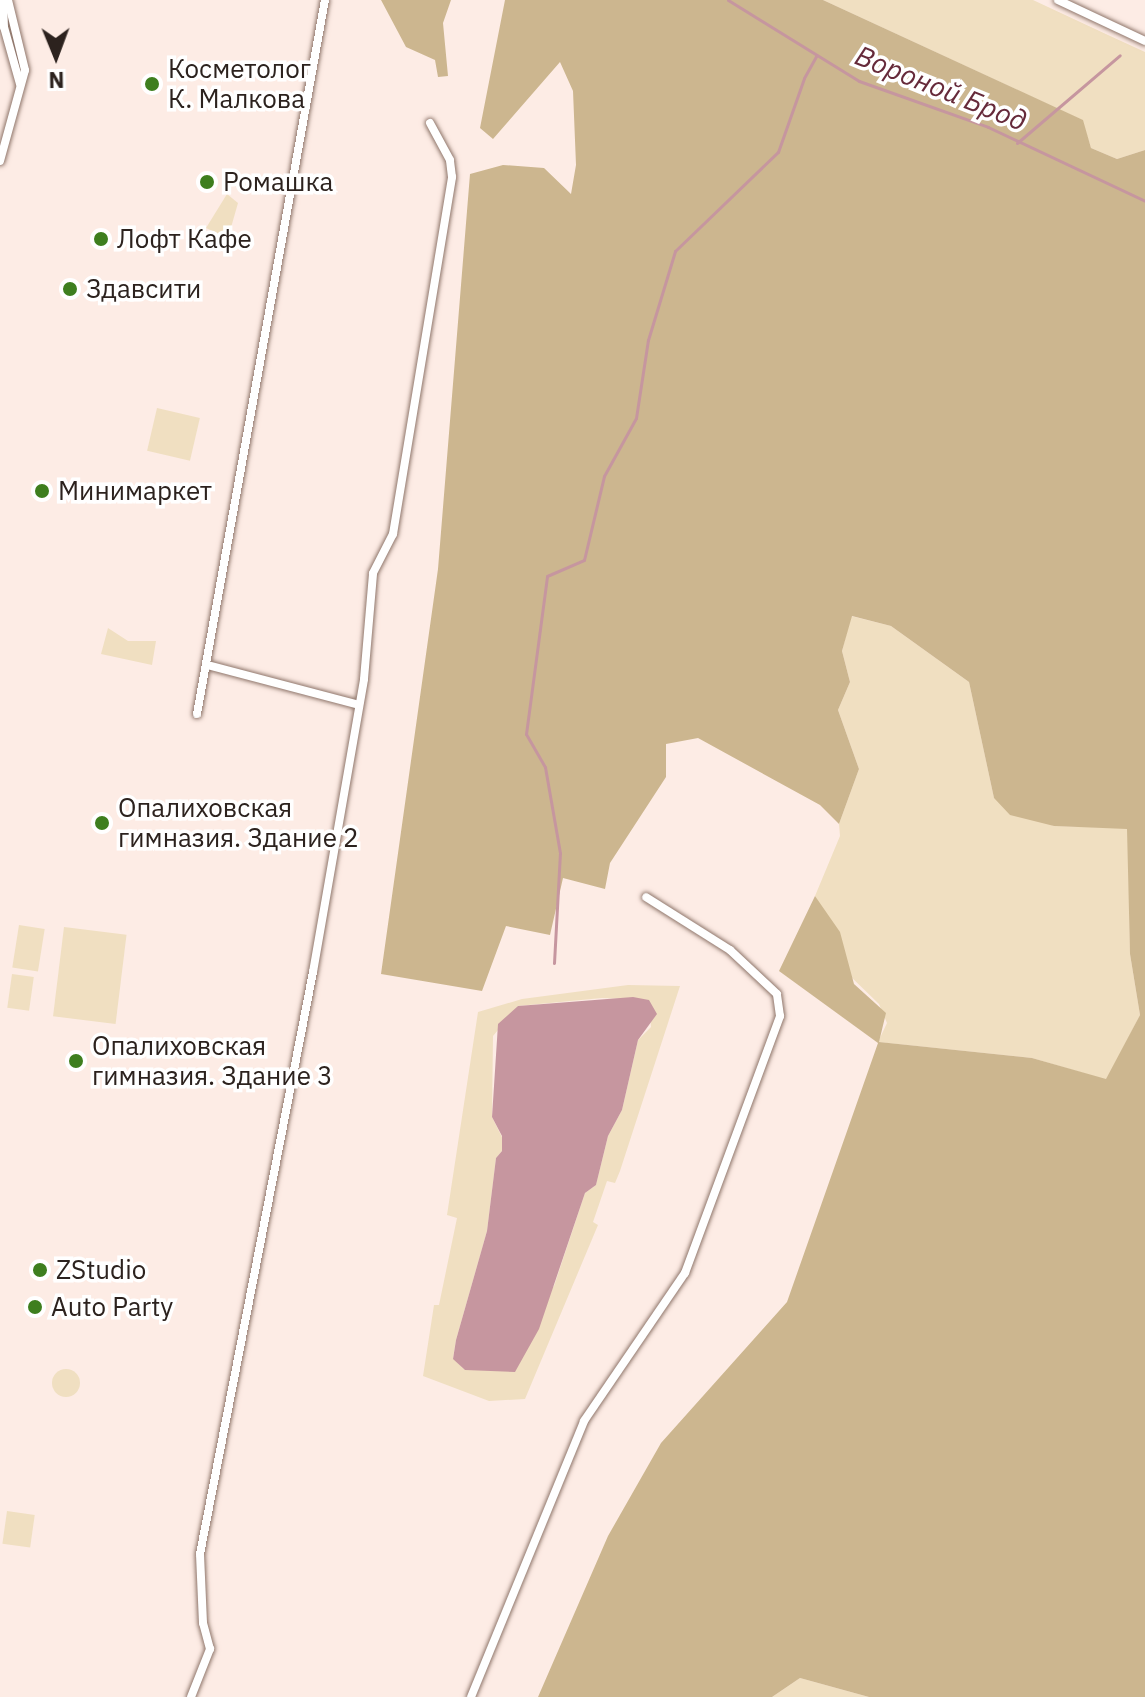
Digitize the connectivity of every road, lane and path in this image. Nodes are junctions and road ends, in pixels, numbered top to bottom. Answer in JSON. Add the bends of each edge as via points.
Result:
{"nodes":[{"id":1,"x":5,"y":0,"type":"edge"},
{"id":2,"x":325,"y":0,"type":"edge"},
{"id":3,"x":1058,"y":0,"type":"edge"},
{"id":4,"x":1145,"y":41,"type":"edge"},
{"id":5,"x":430,"y":123,"type":"dead end"},
{"id":6,"x":0,"y":161,"type":"edge"},
{"id":7,"x":207,"y":665,"type":"junction"},
{"id":8,"x":359,"y":705,"type":"junction"},
{"id":9,"x":197,"y":714,"type":"dead end"},
{"id":10,"x":646,"y":897,"type":"dead end"},
{"id":11,"x":191,"y":1697,"type":"edge"},
{"id":12,"x":471,"y":1697,"type":"edge"}],
"edges":[{"from":1,"to":6,"type":"street","via":[[21,92]]},
{"from":2,"to":7,"type":"street"},
{"from":3,"to":4,"type":"street"},
{"from":5,"to":8,"type":"street","via":[[450,160],[452,177],[393,534],[373,573]]},
{"from":7,"to":8,"type":"street"},
{"from":7,"to":9,"type":"street"},
{"from":8,"to":11,"type":"street","via":[[200,1554],[203,1623],[210,1649]]},
{"from":10,"to":12,"type":"street","via":[[730,950],[777,994],[780,1016],[685,1273],[584,1421]]}]}
